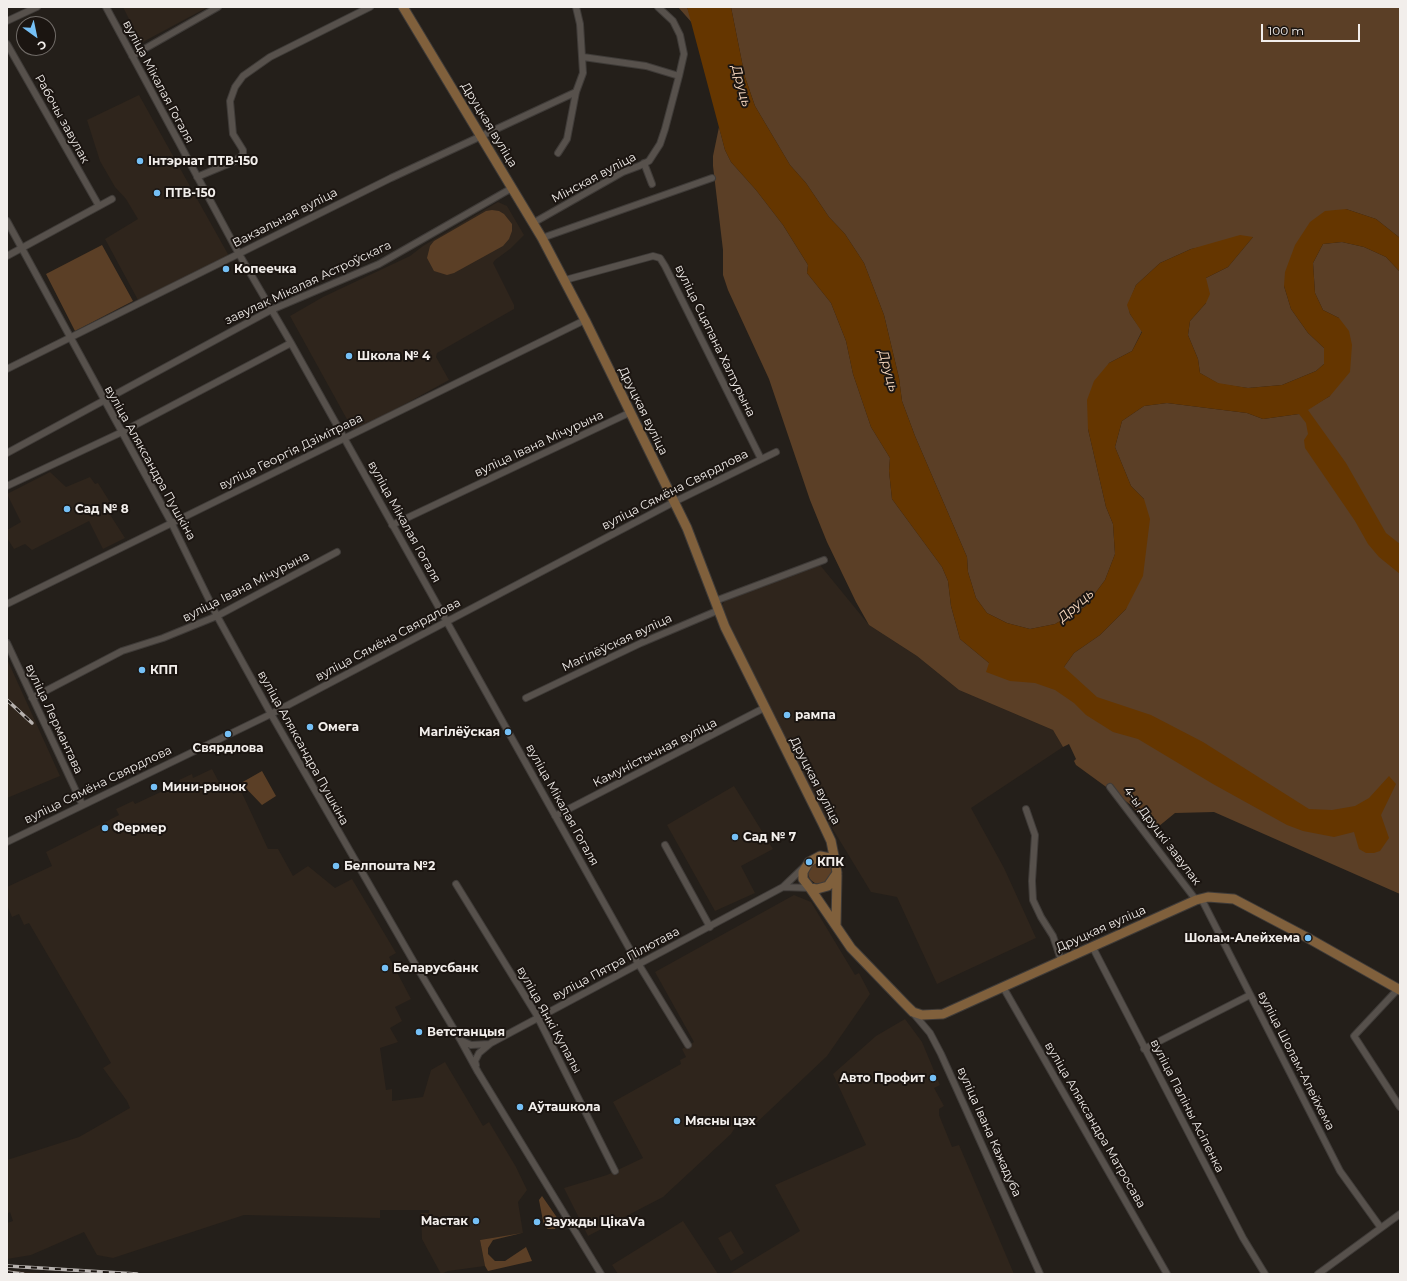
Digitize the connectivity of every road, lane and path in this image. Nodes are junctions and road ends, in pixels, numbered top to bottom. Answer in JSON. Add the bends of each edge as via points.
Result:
{"nodes":[{"id":1,"x":37,"y":7,"type":"edge"},
{"id":2,"x":106,"y":7,"type":"edge"},
{"id":3,"x":218,"y":7,"type":"edge"},
{"id":4,"x":370,"y":7,"type":"edge"},
{"id":5,"x":403,"y":7,"type":"edge"},
{"id":6,"x":576,"y":7,"type":"edge"},
{"id":7,"x":658,"y":7,"type":"edge"},
{"id":8,"x":7,"y":21,"type":"edge"},
{"id":9,"x":7,"y":44,"type":"edge"},
{"id":10,"x":132,"y":56,"type":"junction"},
{"id":11,"x":583,"y":57,"type":"junction"},
{"id":12,"x":679,"y":76,"type":"junction"},
{"id":13,"x":576,"y":92,"type":"junction"},
{"id":14,"x":481,"y":135,"type":"junction"},
{"id":15,"x":558,"y":153,"type":"dead end"},
{"id":16,"x":644,"y":163,"type":"junction"},
{"id":17,"x":196,"y":177,"type":"junction"},
{"id":18,"x":712,"y":178,"type":"dead end"},
{"id":19,"x":652,"y":184,"type":"dead end"},
{"id":20,"x":512,"y":188,"type":"junction"},
{"id":21,"x":112,"y":199,"type":"dead end"},
{"id":22,"x":99,"y":206,"type":"junction"},
{"id":23,"x":7,"y":221,"type":"edge"},
{"id":24,"x":533,"y":223,"type":"junction"},
{"id":25,"x":542,"y":238,"type":"junction"},
{"id":26,"x":21,"y":249,"type":"junction"},
{"id":27,"x":239,"y":254,"type":"junction"},
{"id":28,"x":7,"y":256,"type":"edge"},
{"id":29,"x":565,"y":280,"type":"junction"},
{"id":30,"x":271,"y":310,"type":"junction"},
{"id":31,"x":585,"y":320,"type":"junction"},
{"id":32,"x":69,"y":338,"type":"junction"},
{"id":33,"x":291,"y":343,"type":"junction"},
{"id":34,"x":7,"y":369,"type":"edge"},
{"id":35,"x":103,"y":401,"type":"junction"},
{"id":36,"x":631,"y":412,"type":"junction"},
{"id":37,"x":122,"y":432,"type":"junction"},
{"id":38,"x":344,"y":438,"type":"junction"},
{"id":39,"x":776,"y":452,"type":"dead end"},
{"id":40,"x":7,"y":453,"type":"edge"},
{"id":41,"x":761,"y":459,"type":"junction"},
{"id":42,"x":7,"y":486,"type":"edge"},
{"id":43,"x":674,"y":502,"type":"junction"},
{"id":44,"x":171,"y":522,"type":"junction"},
{"id":45,"x":392,"y":525,"type":"junction"},
{"id":46,"x":337,"y":552,"type":"dead end"},
{"id":47,"x":824,"y":560,"type":"dead end"},
{"id":48,"x":715,"y":600,"type":"junction"},
{"id":49,"x":7,"y":604,"type":"edge"},
{"id":50,"x":719,"y":610,"type":"junction"},
{"id":51,"x":217,"y":616,"type":"junction"},
{"id":52,"x":447,"y":621,"type":"junction"},
{"id":53,"x":7,"y":643,"type":"edge"},
{"id":54,"x":32,"y":698,"type":"junction"},
{"id":55,"x":526,"y":698,"type":"dead end"},
{"id":56,"x":764,"y":708,"type":"junction"},
{"id":57,"x":271,"y":714,"type":"junction"},
{"id":58,"x":1110,"y":787,"type":"dead end"},
{"id":59,"x":82,"y":804,"type":"junction"},
{"id":60,"x":1026,"y":809,"type":"dead end"},
{"id":61,"x":556,"y":816,"type":"junction"},
{"id":62,"x":831,"y":841,"type":"junction"},
{"id":63,"x":7,"y":842,"type":"edge"},
{"id":64,"x":666,"y":845,"type":"dead end"},
{"id":65,"x":814,"y":858,"type":"junction"},
{"id":66,"x":805,"y":866,"type":"junction"},
{"id":67,"x":837,"y":869,"type":"junction"},
{"id":68,"x":456,"y":884,"type":"dead end"},
{"id":69,"x":783,"y":887,"type":"junction"},
{"id":70,"x":810,"y":888,"type":"junction"},
{"id":71,"x":1199,"y":899,"type":"junction"},
{"id":72,"x":836,"y":925,"type":"junction"},
{"id":73,"x":710,"y":927,"type":"junction"},
{"id":74,"x":1092,"y":946,"type":"junction"},
{"id":75,"x":1061,"y":960,"type":"junction"},
{"id":76,"x":638,"y":965,"type":"junction"},
{"id":77,"x":1003,"y":987,"type":"junction"},
{"id":78,"x":1399,"y":989,"type":"edge"},
{"id":79,"x":1250,"y":995,"type":"junction"},
{"id":80,"x":906,"y":1006,"type":"junction"},
{"id":81,"x":538,"y":1018,"type":"junction"},
{"id":82,"x":461,"y":1040,"type":"junction"},
{"id":83,"x":491,"y":1043,"type":"junction"},
{"id":84,"x":688,"y":1045,"type":"dead end"},
{"id":85,"x":1144,"y":1049,"type":"junction"},
{"id":86,"x":478,"y":1072,"type":"junction"},
{"id":87,"x":1400,"y":1107,"type":"edge"},
{"id":88,"x":615,"y":1171,"type":"dead end"},
{"id":89,"x":1400,"y":1214,"type":"edge"},
{"id":90,"x":1381,"y":1228,"type":"junction"},
{"id":91,"x":1320,"y":1273,"type":"edge"},
{"id":92,"x":601,"y":1274,"type":"edge"},
{"id":93,"x":1040,"y":1274,"type":"edge"},
{"id":94,"x":1167,"y":1274,"type":"edge"},
{"id":95,"x":1265,"y":1274,"type":"edge"}],
"edges":[{"from":1,"to":8,"type":"street"},
{"from":2,"to":10,"type":"street","name":"вуліца Мікалая Гогаля"},
{"from":3,"to":10,"type":"street"},
{"from":4,"to":17,"type":"street","via":[[270,57],[243,76],[232,93],[230,106],[233,134],[243,150],[243,155],[233,162]]},
{"from":5,"to":14,"type":"main road","name":"Друцкая вуліца"},
{"from":6,"to":11,"type":"street"},
{"from":7,"to":12,"type":"street","name":"Мінская вуліца","via":[[674,21],[680,34],[684,54]]},
{"from":9,"to":22,"type":"street","name":"Рабочы завулак"},
{"from":10,"to":17,"type":"street","name":"вуліца Мікалая Гогаля"},
{"from":11,"to":12,"type":"street","via":[[646,66]]},
{"from":11,"to":13,"type":"street","via":[[583,73]]},
{"from":12,"to":16,"type":"street","name":"Мінская вуліца","via":[[660,144]]},
{"from":13,"to":14,"type":"street","name":"Вакзальная вуліца"},
{"from":13,"to":15,"type":"street","via":[[567,139]]},
{"from":14,"to":20,"type":"main road","name":"Друцкая вуліца"},
{"from":14,"to":27,"type":"street","name":"Вакзальная вуліца"},
{"from":16,"to":19,"type":"street"},
{"from":16,"to":24,"type":"street","name":"Мінская вуліца"},
{"from":17,"to":27,"type":"street","name":"вуліца Мікалая Гогаля"},
{"from":18,"to":25,"type":"street"},
{"from":20,"to":24,"type":"main road","name":"Друцкая вуліца"},
{"from":20,"to":30,"type":"street","name":"завулак Мікалая Астроўскага","via":[[379,264]]},
{"from":21,"to":22,"type":"street"},
{"from":22,"to":26,"type":"street"},
{"from":23,"to":26,"type":"street","name":"вуліца Аляксандра Пушкіна"},
{"from":24,"to":25,"type":"main road","name":"Друцкая вуліца"},
{"from":25,"to":29,"type":"main road","name":"Друцкая вуліца"},
{"from":26,"to":28,"type":"street"},
{"from":26,"to":32,"type":"street","name":"вуліца Аляксандра Пушкіна"},
{"from":27,"to":30,"type":"street","name":"вуліца Мікалая Гогаля"},
{"from":27,"to":32,"type":"street","name":"Вакзальная вуліца"},
{"from":29,"to":31,"type":"main road","name":"Друцкая вуліца"},
{"from":29,"to":41,"type":"street","name":"вуліца Сцяпана Халтурына","via":[[653,256],[660,258]]},
{"from":30,"to":33,"type":"street","name":"вуліца Мікалая Гогаля"},
{"from":30,"to":35,"type":"street","name":"завулак Мікалая Астроўскага"},
{"from":31,"to":36,"type":"main road","name":"Друцкая вуліца"},
{"from":31,"to":38,"type":"street","name":"вуліца Георгія Дзімітрава"},
{"from":32,"to":34,"type":"street","name":"Вакзальная вуліца"},
{"from":32,"to":35,"type":"street","name":"вуліца Аляксандра Пушкіна"},
{"from":33,"to":37,"type":"street"},
{"from":33,"to":38,"type":"street","name":"вуліца Мікалая Гогаля"},
{"from":35,"to":37,"type":"street","name":"вуліца Аляксандра Пушкіна"},
{"from":35,"to":40,"type":"street","name":"завулак Мікалая Астроўскага"},
{"from":36,"to":43,"type":"main road","name":"Друцкая вуліца"},
{"from":36,"to":45,"type":"street","name":"вуліца Івана Мічурына"},
{"from":37,"to":42,"type":"street"},
{"from":37,"to":44,"type":"street","name":"вуліца Аляксандра Пушкіна"},
{"from":38,"to":44,"type":"street","name":"вуліца Георгія Дзімітрава"},
{"from":38,"to":45,"type":"street","name":"вуліца Мікалая Гогаля"},
{"from":39,"to":41,"type":"street","name":"вуліца Сямёна Свярдлова"},
{"from":41,"to":43,"type":"street","name":"вуліца Сямёна Свярдлова"},
{"from":43,"to":48,"type":"main road","name":"Друцкая вуліца"},
{"from":43,"to":52,"type":"street","name":"вуліца Сямёна Свярдлова"},
{"from":44,"to":49,"type":"street","name":"вуліца Георгія Дзімітрава"},
{"from":44,"to":51,"type":"street","name":"вуліца Аляксандра Пушкіна"},
{"from":45,"to":52,"type":"street","name":"вуліца Мікалая Гогаля"},
{"from":46,"to":51,"type":"street","name":"вуліца Івана Мічурына"},
{"from":47,"to":48,"type":"street"},
{"from":48,"to":50,"type":"main road","name":"Друцкая вуліца"},
{"from":50,"to":55,"type":"street","name":"Магілёўская вуліца","via":[[641,643]]},
{"from":50,"to":56,"type":"main road","name":"Друцкая вуліца"},
{"from":51,"to":54,"type":"street","name":"вуліца Івана Мічурына","via":[[122,652]]},
{"from":51,"to":57,"type":"street","name":"вуліца Аляксандра Пушкіна"},
{"from":52,"to":57,"type":"street","name":"вуліца Сямёна Свярдлова"},
{"from":52,"to":61,"type":"street","name":"вуліца Мікалая Гогаля"},
{"from":53,"to":54,"type":"street","name":"вуліца Лермантава"},
{"from":54,"to":59,"type":"street","name":"вуліца Лермантава"},
{"from":56,"to":61,"type":"street","name":"Камуністычная вуліца"},
{"from":56,"to":62,"type":"main road","name":"Друцкая вуліца"},
{"from":57,"to":59,"type":"street","name":"вуліца Сямёна Свярдлова"},
{"from":57,"to":82,"type":"street","name":"вуліца Аляксандра Пушкіна","via":[[414,964]]},
{"from":58,"to":71,"type":"street","name":"4-ы Друцкі завулак"},
{"from":59,"to":63,"type":"street","name":"вуліца Сямёна Свярдлова"},
{"from":60,"to":75,"type":"street","via":[[1035,835],[1033,900],[1053,936]]},
{"from":61,"to":76,"type":"street","name":"вуліца Мікалая Гогаля"},
{"from":62,"to":65,"type":"main road","name":"Друцкая вуліца"},
{"from":62,"to":67,"type":"main road","name":"Друцкая вуліца"},
{"from":64,"to":73,"type":"street"},
{"from":65,"to":66,"type":"main road","name":"Друцкая вуліца"},
{"from":65,"to":67,"type":"main road","via":[[825,856]]},
{"from":66,"to":69,"type":"street","name":"вуліца Пятра Пілютава"},
{"from":66,"to":70,"type":"main road","name":"Друцкая вуліца","via":[[803,879]]},
{"from":67,"to":70,"type":"main road","via":[[828,886]]},
{"from":67,"to":72,"type":"main road","name":"Друцкая вуліца"},
{"from":68,"to":81,"type":"street","name":"вуліца Янкі Купалы"},
{"from":69,"to":70,"type":"street"},
{"from":69,"to":73,"type":"street","name":"вуліца Пятра Пілютава"},
{"from":70,"to":72,"type":"main road","name":"Друцкая вуліца"},
{"from":71,"to":74,"type":"main road","name":"Друцкая вуліца"},
{"from":71,"to":78,"type":"main road","name":"Друцкая вуліца","via":[[1234,899]]},
{"from":71,"to":79,"type":"street","name":"вуліца Шолам-Алейхема"},
{"from":72,"to":80,"type":"main road","name":"Друцкая вуліца","via":[[851,948]]},
{"from":73,"to":76,"type":"street","name":"вуліца Пятра Пілютава"},
{"from":74,"to":75,"type":"main road","name":"Друцкая вуліца"},
{"from":74,"to":85,"type":"street","name":"вуліца Паліны Асіпенка"},
{"from":75,"to":77,"type":"main road","name":"Друцкая вуліца"},
{"from":76,"to":81,"type":"street","name":"вуліца Пятра Пілютава"},
{"from":76,"to":84,"type":"street","name":"вуліца Мікалая Гогаля"},
{"from":77,"to":80,"type":"main road","name":"Друцкая вуліца","via":[[943,1014],[918,1014]]},
{"from":77,"to":94,"type":"street","name":"вуліца Аляксандра Матросава"},
{"from":78,"to":87,"type":"street","via":[[1354,1036]]},
{"from":79,"to":85,"type":"street"},
{"from":79,"to":90,"type":"street","name":"вуліца Шолам-Алейхема","via":[[1340,1171]]},
{"from":80,"to":93,"type":"street","name":"вуліца Івана Кажадуба","via":[[930,1034],[941,1054]]},
{"from":81,"to":83,"type":"street","name":"вуліца Пятра Пілютава"},
{"from":81,"to":88,"type":"street","name":"вуліца Янкі Купалы"},
{"from":82,"to":83,"type":"street","via":[[471,1045]]},
{"from":82,"to":86,"type":"street","name":"вуліца Аляксандра Пушкіна"},
{"from":83,"to":86,"type":"street","name":"вуліца Пятра Пілютава","via":[[475,1061]]},
{"from":85,"to":95,"type":"street","name":"вуліца Паліны Асіпенка","via":[[1243,1238]]},
{"from":86,"to":92,"type":"street","name":"вуліца Аляксандра Пушкіна"},
{"from":89,"to":90,"type":"street"},
{"from":90,"to":91,"type":"street"}]}
